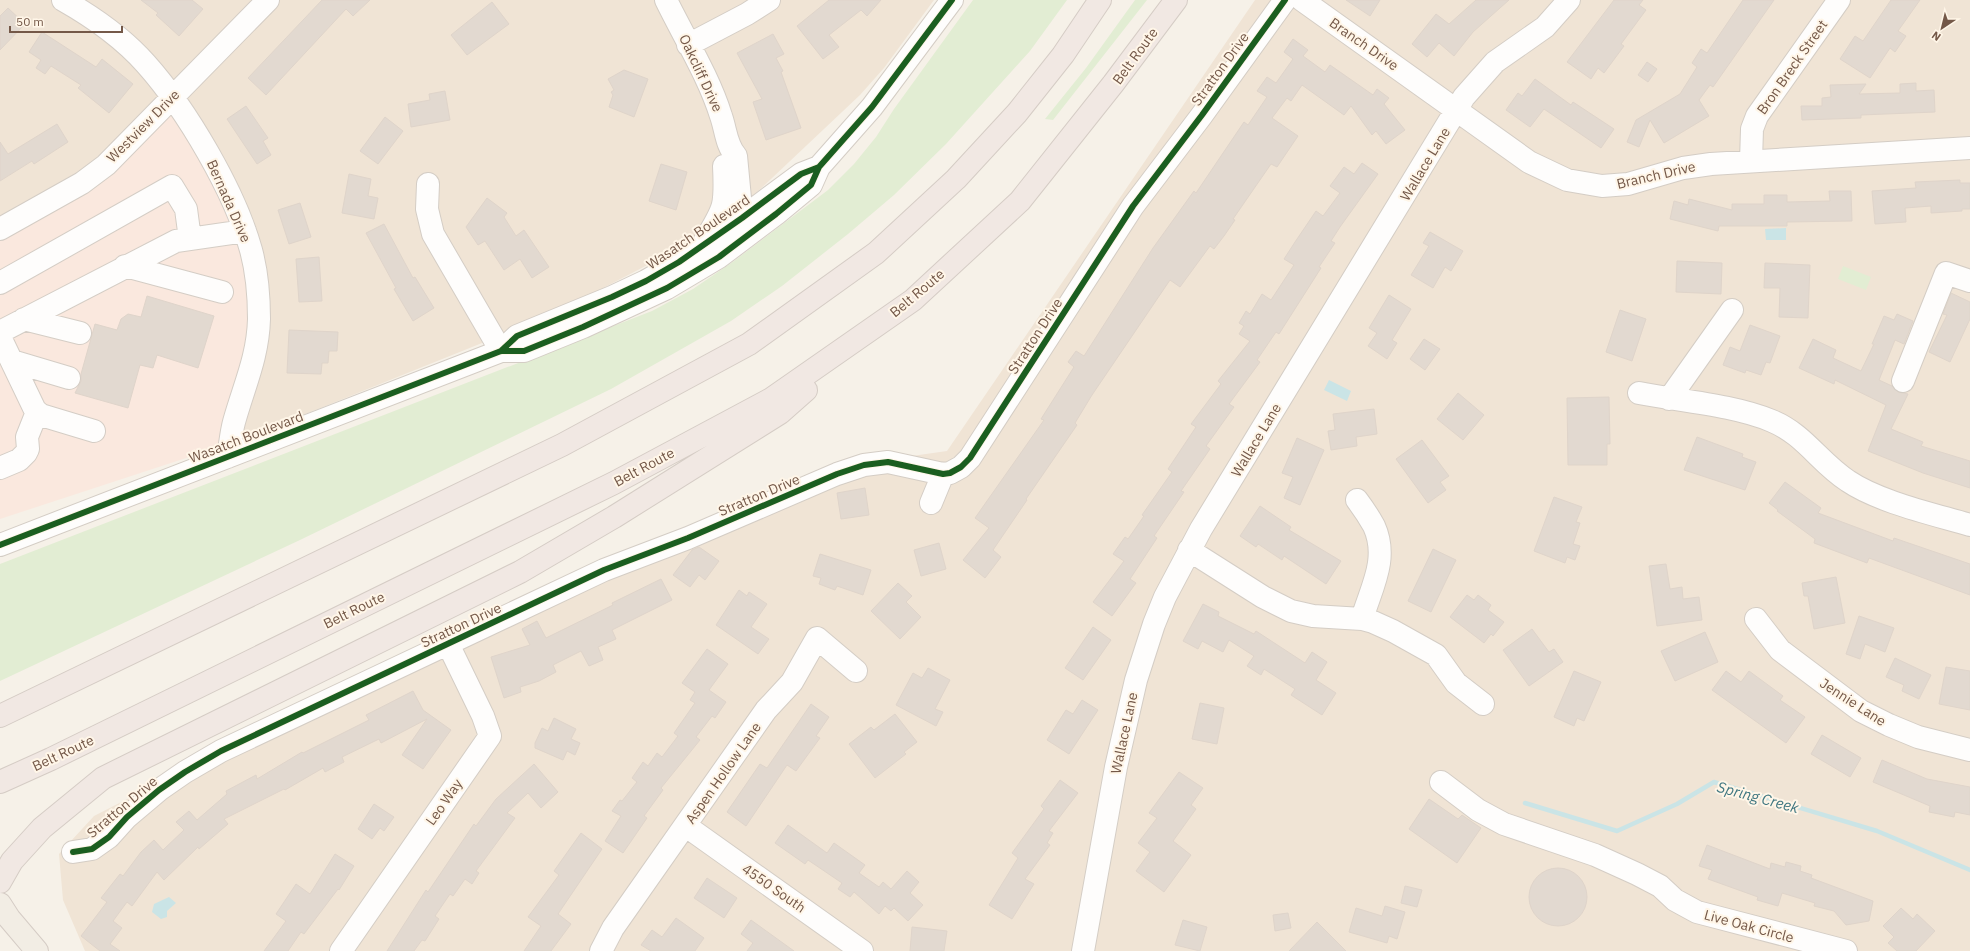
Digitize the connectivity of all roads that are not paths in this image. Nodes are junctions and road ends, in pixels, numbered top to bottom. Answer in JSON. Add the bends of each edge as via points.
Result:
{"nodes":[{"id":1,"x":63,"y":0,"type":"edge"},
{"id":2,"x":268,"y":0,"type":"edge"},
{"id":3,"x":666,"y":0,"type":"edge"},
{"id":4,"x":769,"y":0,"type":"edge"},
{"id":5,"x":952,"y":0,"type":"edge"},
{"id":6,"x":1100,"y":0,"type":"edge"},
{"id":7,"x":1176,"y":0,"type":"edge"},
{"id":8,"x":1285,"y":0,"type":"edge"},
{"id":9,"x":1302,"y":0,"type":"edge"},
{"id":10,"x":1569,"y":0,"type":"edge"},
{"id":11,"x":1839,"y":0,"type":"edge"},
{"id":12,"x":688,"y":45,"type":"junction"},
{"id":13,"x":172,"y":98,"type":"junction"},
{"id":14,"x":1457,"y":110,"type":"junction"},
{"id":15,"x":1970,"y":148,"type":"edge"},
{"id":16,"x":729,"y":149,"type":"junction"},
{"id":17,"x":1751,"y":161,"type":"junction"},
{"id":18,"x":428,"y":184,"type":"dead end"},
{"id":19,"x":743,"y":228,"type":"junction"},
{"id":20,"x":0,"y":229,"type":"edge"},
{"id":21,"x":245,"y":231,"type":"junction"},
{"id":22,"x":190,"y":239,"type":"junction"},
{"id":23,"x":700,"y":248,"type":"junction"},
{"id":24,"x":125,"y":266,"type":"junction"},
{"id":25,"x":1970,"y":281,"type":"edge"},
{"id":26,"x":0,"y":283,"type":"edge"},
{"id":27,"x":222,"y":292,"type":"dead end"},
{"id":28,"x":913,"y":300,"type":"junction"},
{"id":29,"x":1732,"y":310,"type":"dead end"},
{"id":30,"x":24,"y":319,"type":"junction"},
{"id":31,"x":0,"y":332,"type":"edge"},
{"id":32,"x":80,"y":333,"type":"dead end"},
{"id":33,"x":0,"y":337,"type":"edge"},
{"id":34,"x":501,"y":351,"type":"junction"},
{"id":35,"x":12,"y":361,"type":"junction"},
{"id":36,"x":69,"y":378,"type":"dead end"},
{"id":37,"x":1903,"y":381,"type":"dead end"},
{"id":38,"x":1639,"y":393,"type":"dead end"},
{"id":39,"x":1669,"y":399,"type":"junction"},
{"id":40,"x":37,"y":412,"type":"junction"},
{"id":41,"x":94,"y":431,"type":"dead end"},
{"id":42,"x":228,"y":457,"type":"junction"},
{"id":43,"x":0,"y":468,"type":"edge"},
{"id":44,"x":943,"y":474,"type":"junction"},
{"id":45,"x":1357,"y":500,"type":"dead end"},
{"id":46,"x":931,"y":503,"type":"dead end"},
{"id":47,"x":1970,"y":525,"type":"edge"},
{"id":48,"x":0,"y":545,"type":"edge"},
{"id":49,"x":1190,"y":550,"type":"junction"},
{"id":50,"x":1362,"y":619,"type":"junction"},
{"id":51,"x":1756,"y":619,"type":"dead end"},
{"id":52,"x":448,"y":644,"type":"junction"},
{"id":53,"x":856,"y":670,"type":"dead end"},
{"id":54,"x":1483,"y":704,"type":"dead end"},
{"id":55,"x":0,"y":716,"type":"edge"},
{"id":56,"x":1970,"y":750,"type":"edge"},
{"id":57,"x":0,"y":782,"type":"edge"},
{"id":58,"x":1441,"y":782,"type":"dead end"},
{"id":59,"x":686,"y":826,"type":"junction"},
{"id":60,"x":73,"y":852,"type":"dead end"},
{"id":61,"x":0,"y":882,"type":"edge"},
{"id":62,"x":0,"y":904,"type":"edge"},
{"id":63,"x":36,"y":951,"type":"edge"},
{"id":64,"x":341,"y":951,"type":"edge"},
{"id":65,"x":601,"y":951,"type":"edge"},
{"id":66,"x":862,"y":951,"type":"edge"},
{"id":67,"x":1083,"y":951,"type":"edge"},
{"id":68,"x":1846,"y":951,"type":"edge"}],
"edges":[{"from":1,"to":13,"type":"street","name":"Bernada Drive","via":[[108,28],[127,45],[146,64]]},
{"from":2,"to":13,"type":"street","name":"Westview Drive"},
{"from":3,"to":12,"type":"street","name":"Oakcliff Drive"},
{"from":4,"to":12,"type":"street"},
{"from":5,"to":19,"type":"street","name":"Wasatch Boulevard","via":[[872,107],[820,167],[801,174]]},
{"from":6,"to":55,"type":"highway","via":[[1063,55],[1017,113],[956,179],[876,253],[749,344],[562,446]]},
{"from":7,"to":28,"type":"highway","name":"Belt Route","via":[[1114,84],[1020,201]]},
{"from":8,"to":44,"type":"street","name":"Stratton Drive","via":[[1133,206],[970,458],[956,471]]},
{"from":9,"to":14,"type":"street","name":"Branch Drive"},
{"from":10,"to":14,"type":"street","name":"Wallace Lane","via":[[1545,27],[1490,67],[1464,97]]},
{"from":11,"to":17,"type":"street","name":"Bron Breck Street","via":[[1757,116],[1752,129]]},
{"from":12,"to":16,"type":"street","name":"Oakcliff Drive","via":[[720,112]]},
{"from":13,"to":20,"type":"street","name":"Westview Drive","via":[[117,155],[94,174],[70,191]]},
{"from":13,"to":21,"type":"street","name":"Bernada Drive","via":[[209,156]]},
{"from":14,"to":17,"type":"street","name":"Branch Drive","via":[[1542,170],[1567,180],[1590,185],[1616,186],[1697,166]]},
{"from":14,"to":49,"type":"street","name":"Wallace Lane"},
{"from":15,"to":17,"type":"street","name":"Branch Drive"},
{"from":16,"to":19,"type":"street","name":"Oakcliff Drive","via":[[736,156]]},
{"from":16,"to":23,"type":"street","name":"Oakcliff Drive","via":[[724,156],[724,206]]},
{"from":18,"to":34,"type":"street","via":[[427,209],[433,234]]},
{"from":19,"to":23,"type":"street","name":"Wasatch Boulevard"},
{"from":19,"to":34,"type":"street","name":"Wasatch Boulevard","via":[[693,273],[639,302],[524,351]]},
{"from":21,"to":22,"type":"street"},
{"from":21,"to":42,"type":"street","name":"Bernada Drive","via":[[257,285],[258,336],[252,368],[234,421]]},
{"from":22,"to":24,"type":"street","via":[[176,241]]},
{"from":22,"to":26,"type":"street","via":[[186,209],[172,186]]},
{"from":23,"to":34,"type":"street","name":"Wasatch Boulevard","via":[[646,281],[517,336]]},
{"from":24,"to":27,"type":"street"},
{"from":24,"to":30,"type":"street"},
{"from":25,"to":37,"type":"street","via":[[1946,273]]},
{"from":28,"to":57,"type":"highway","name":"Belt Route","via":[[772,399],[614,483],[58,756]]},
{"from":28,"to":61,"type":"highway","via":[[780,413],[607,521],[520,572],[103,778],[42,828],[12,861]]},
{"from":29,"to":39,"type":"street"},
{"from":30,"to":31,"type":"street"},
{"from":30,"to":32,"type":"street"},
{"from":33,"to":35,"type":"street"},
{"from":34,"to":42,"type":"street","name":"Wasatch Boulevard"},
{"from":35,"to":36,"type":"street"},
{"from":35,"to":40,"type":"street"},
{"from":38,"to":39,"type":"street"},
{"from":39,"to":47,"type":"street","via":[[1743,411],[1774,421],[1798,436],[1838,474],[1858,488]]},
{"from":40,"to":41,"type":"street"},
{"from":40,"to":43,"type":"street","via":[[28,437],[26,454]]},
{"from":42,"to":48,"type":"street","name":"Wasatch Boulevard"},
{"from":44,"to":46,"type":"street"},
{"from":44,"to":52,"type":"street","name":"Stratton Drive","via":[[888,462],[864,465],[837,474],[688,538],[604,570]]},
{"from":45,"to":50,"type":"street","via":[[1374,526],[1380,552],[1378,571]]},
{"from":49,"to":50,"type":"street","via":[[1263,597],[1291,611],[1313,616]]},
{"from":49,"to":67,"type":"street","name":"Wallace Lane","via":[[1154,624],[1136,680],[1116,768]]},
{"from":50,"to":54,"type":"street","via":[[1383,626],[1431,652],[1456,683]]},
{"from":51,"to":56,"type":"street","name":"Jennie Lane","via":[[1780,650],[1861,711],[1918,738]]},
{"from":52,"to":60,"type":"street","name":"Stratton Drive","via":[[221,751],[159,790],[127,817],[109,837],[92,849]]},
{"from":52,"to":64,"type":"street","name":"Leo Way","via":[[490,736]]},
{"from":53,"to":59,"type":"street","name":"Aspen Hollow Lane","via":[[817,638],[792,682],[766,710]]},
{"from":58,"to":68,"type":"street","name":"Live Oak Circle","via":[[1478,810],[1504,824],[1595,855],[1660,886],[1675,900],[1697,912]]},
{"from":59,"to":65,"type":"street","name":"Aspen Hollow Lane","via":[[613,928]]},
{"from":59,"to":66,"type":"street","name":"4550 South"},
{"from":62,"to":63,"type":"main road"}]}
